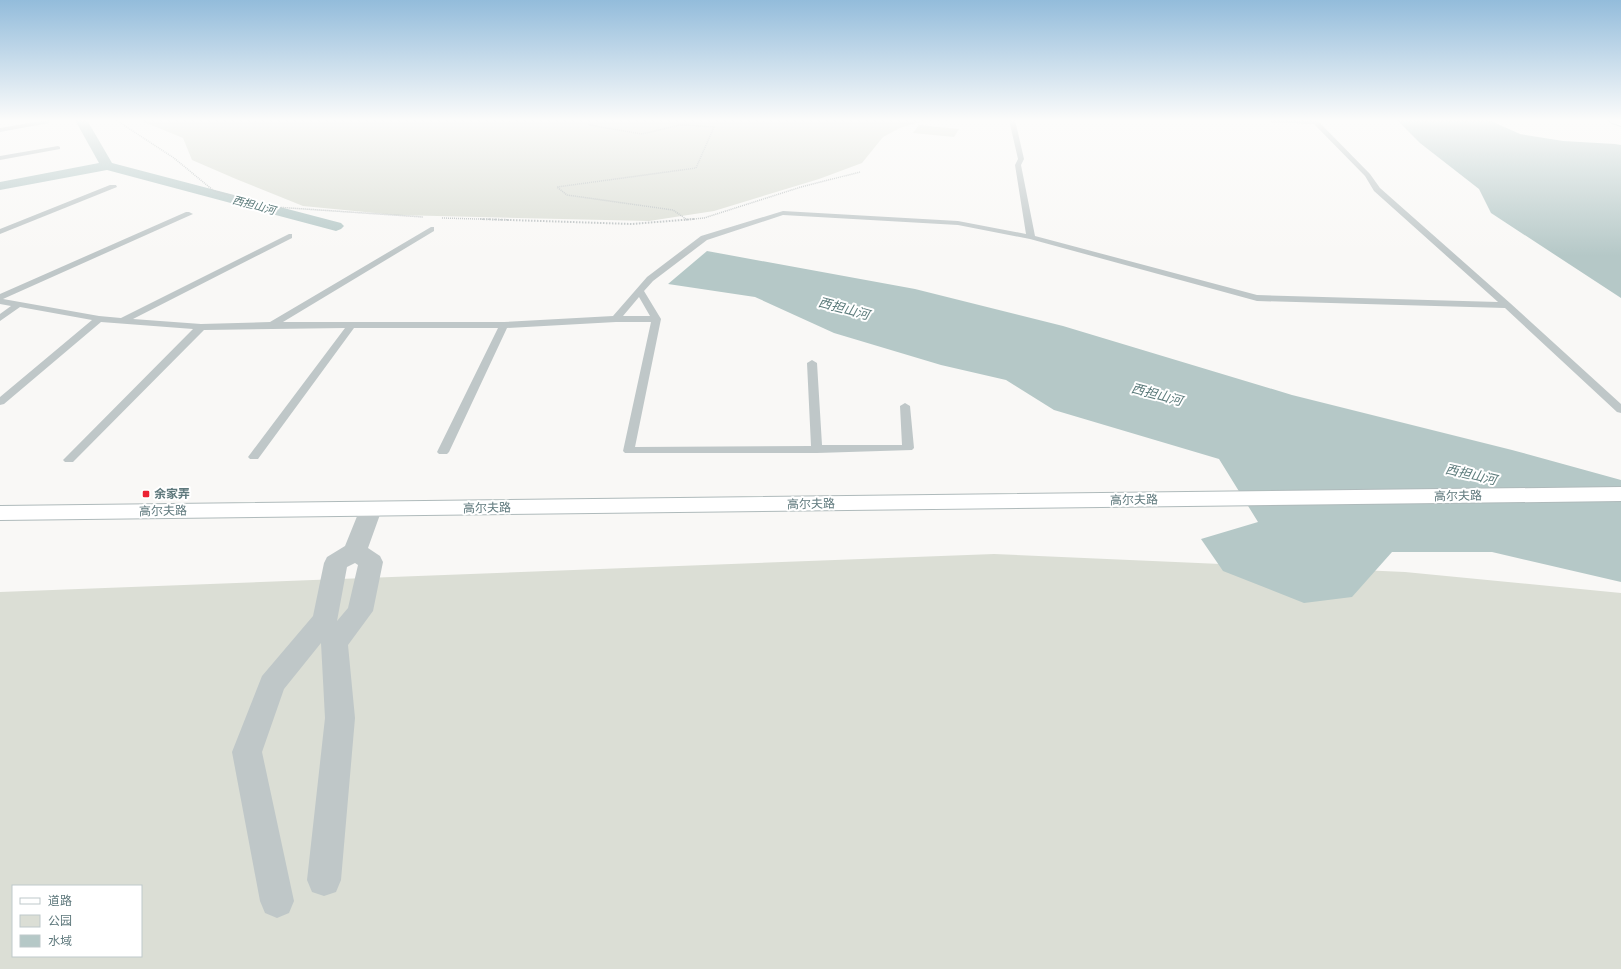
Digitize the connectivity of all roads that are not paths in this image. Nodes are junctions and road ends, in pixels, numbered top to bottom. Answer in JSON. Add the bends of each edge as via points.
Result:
{"nodes":[{"id":1,"x":1018,"y":165,"type":"edge"},
{"id":2,"x":1358,"y":165,"type":"edge"},
{"id":3,"x":113,"y":187,"type":"dead end"},
{"id":4,"x":189,"y":214,"type":"dead end"},
{"id":5,"x":431,"y":229,"type":"dead end"},
{"id":6,"x":0,"y":232,"type":"edge"},
{"id":7,"x":289,"y":236,"type":"dead end"},
{"id":8,"x":1030,"y":238,"type":"junction"},
{"id":9,"x":640,"y":291,"type":"junction"},
{"id":10,"x":0,"y":297,"type":"edge"},
{"id":11,"x":0,"y":301,"type":"edge"},
{"id":12,"x":18,"y":305,"type":"junction"},
{"id":13,"x":1507,"y":305,"type":"junction"},
{"id":14,"x":0,"y":318,"type":"edge"},
{"id":15,"x":99,"y":319,"type":"junction"},
{"id":16,"x":616,"y":319,"type":"junction"},
{"id":17,"x":656,"y":320,"type":"junction"},
{"id":18,"x":121,"y":321,"type":"junction"},
{"id":19,"x":272,"y":325,"type":"junction"},
{"id":20,"x":351,"y":326,"type":"junction"},
{"id":21,"x":504,"y":326,"type":"junction"},
{"id":22,"x":201,"y":327,"type":"junction"},
{"id":23,"x":812,"y":363,"type":"dead end"},
{"id":24,"x":0,"y":402,"type":"edge"},
{"id":25,"x":905,"y":406,"type":"dead end"},
{"id":26,"x":1621,"y":410,"type":"edge"},
{"id":27,"x":817,"y":450,"type":"junction"},
{"id":28,"x":443,"y":452,"type":"dead end"},
{"id":29,"x":254,"y":457,"type":"dead end"},
{"id":30,"x":69,"y":460,"type":"dead end"},
{"id":31,"x":1621,"y":494,"type":"edge"},
{"id":32,"x":370,"y":509,"type":"junction"},
{"id":33,"x":0,"y":513,"type":"edge"},
{"id":34,"x":355,"y":551,"type":"junction"},
{"id":35,"x":324,"y":880,"type":"dead end"},
{"id":36,"x":278,"y":901,"type":"dead end"}],
"edges":[{"from":1,"to":8,"type":"lane"},
{"from":2,"to":13,"type":"lane","via":[[1377,189]]},
{"from":3,"to":6,"type":"lane"},
{"from":4,"to":10,"type":"lane"},
{"from":5,"to":19,"type":"lane"},
{"from":7,"to":18,"type":"lane"},
{"from":8,"to":9,"type":"lane","via":[[958,223],[784,213],[704,238],[650,279]]},
{"from":8,"to":13,"type":"lane","via":[[1257,298]]},
{"from":9,"to":16,"type":"lane"},
{"from":9,"to":17,"type":"lane"},
{"from":11,"to":12,"type":"lane"},
{"from":12,"to":14,"type":"lane"},
{"from":12,"to":15,"type":"lane"},
{"from":13,"to":26,"type":"lane"},
{"from":15,"to":18,"type":"lane"},
{"from":15,"to":24,"type":"lane"},
{"from":16,"to":17,"type":"lane"},
{"from":16,"to":21,"type":"lane"},
{"from":17,"to":27,"type":"lane","via":[[629,451]]},
{"from":18,"to":22,"type":"lane"},
{"from":19,"to":20,"type":"lane"},
{"from":19,"to":22,"type":"lane"},
{"from":20,"to":21,"type":"lane"},
{"from":20,"to":29,"type":"lane"},
{"from":21,"to":28,"type":"lane"},
{"from":22,"to":30,"type":"lane"},
{"from":23,"to":27,"type":"lane"},
{"from":25,"to":27,"type":"lane","via":[[908,448]]},
{"from":31,"to":32,"type":"street","name":"高尔夫路"},
{"from":32,"to":33,"type":"street","name":"高尔夫路"},
{"from":32,"to":34,"type":"street"},
{"from":34,"to":35,"type":"street","via":[[371,562],[360,611],[334,643],[340,718]]},
{"from":34,"to":36,"type":"street","via":[[336,563],[325,619],[272,684],[247,752]]}]}
